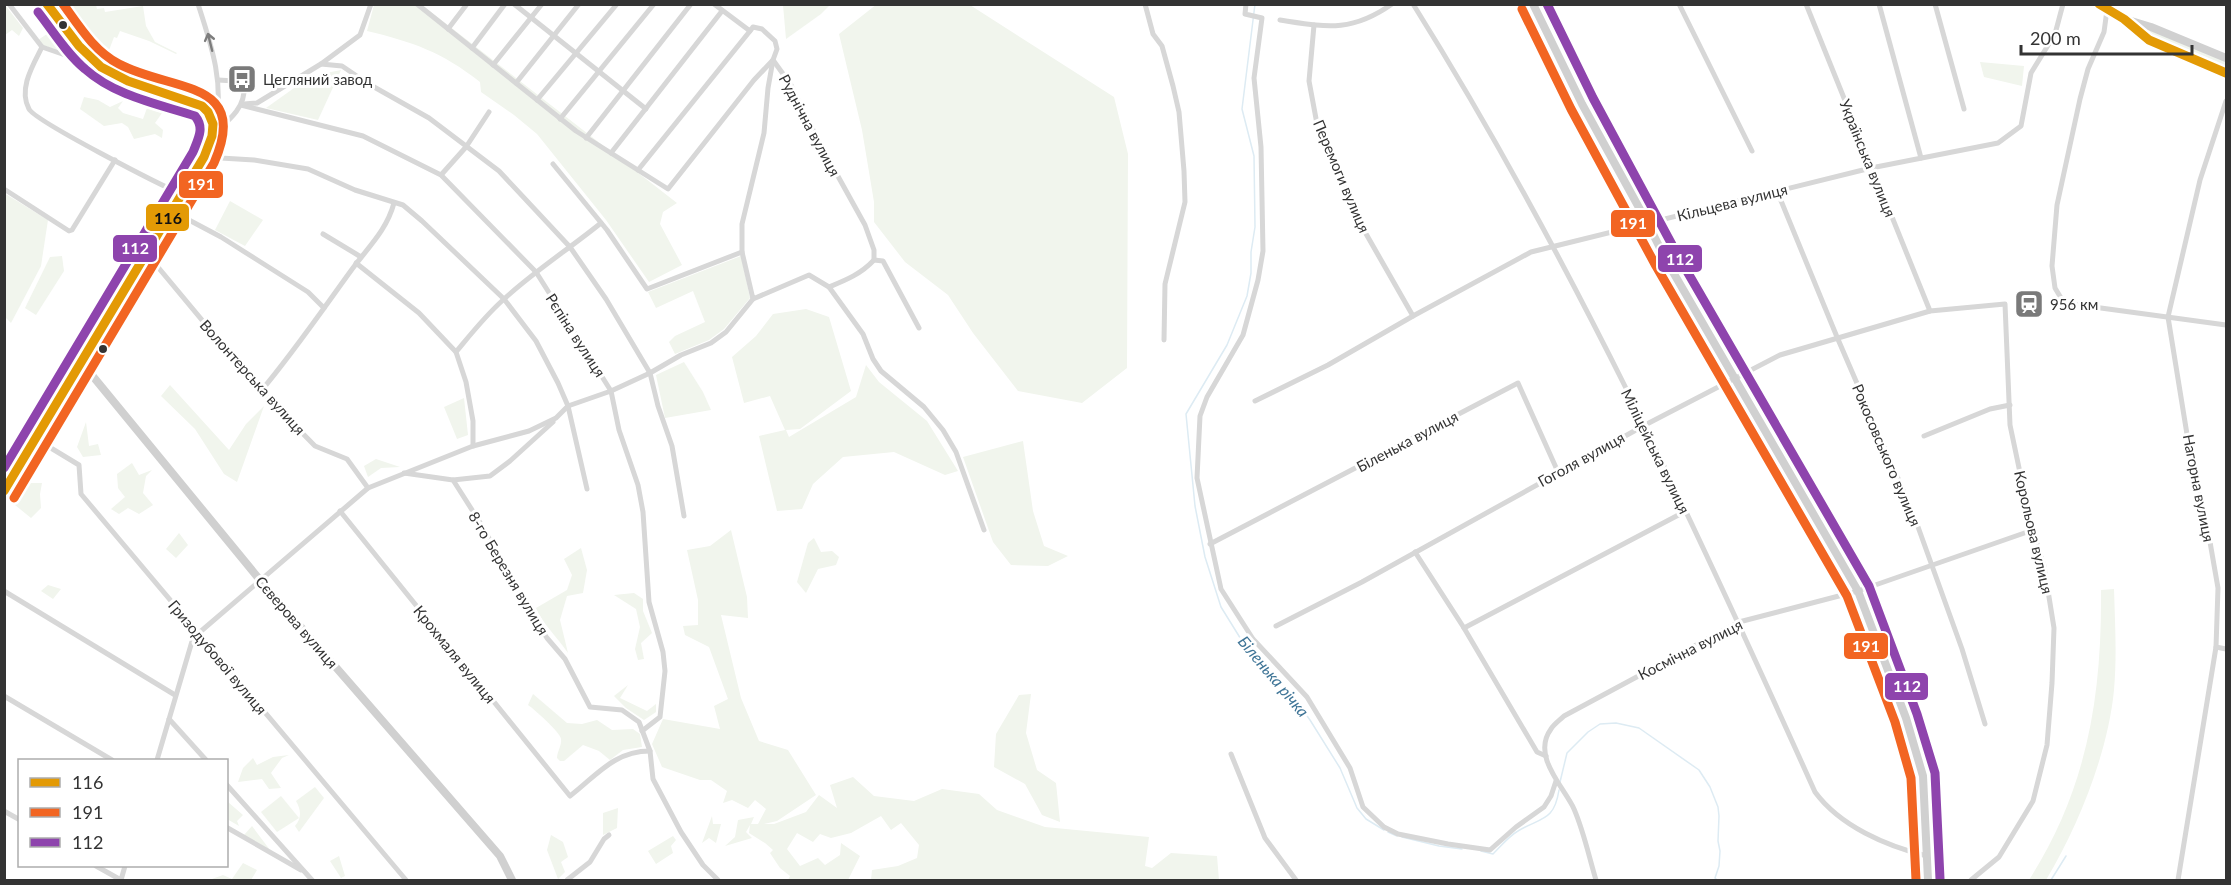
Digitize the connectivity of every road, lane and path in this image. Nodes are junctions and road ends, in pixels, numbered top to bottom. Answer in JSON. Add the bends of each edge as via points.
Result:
{"nodes":[{"id":1,"x":9,"y":4,"type":"edge"},
{"id":2,"x":47,"y":4,"type":"edge"},
{"id":3,"x":198,"y":4,"type":"edge"},
{"id":4,"x":371,"y":4,"type":"edge"},
{"id":5,"x":417,"y":4,"type":"edge"},
{"id":6,"x":429,"y":4,"type":"edge"},
{"id":7,"x":467,"y":4,"type":"edge"},
{"id":8,"x":505,"y":4,"type":"edge"},
{"id":9,"x":514,"y":4,"type":"edge"},
{"id":10,"x":542,"y":4,"type":"edge"},
{"id":11,"x":579,"y":4,"type":"edge"},
{"id":12,"x":617,"y":4,"type":"edge"},
{"id":13,"x":654,"y":4,"type":"edge"},
{"id":14,"x":691,"y":4,"type":"edge"},
{"id":15,"x":714,"y":4,"type":"edge"},
{"id":16,"x":1145,"y":4,"type":"edge"},
{"id":17,"x":1246,"y":4,"type":"edge"},
{"id":18,"x":1392,"y":4,"type":"edge"},
{"id":19,"x":1413,"y":4,"type":"edge"},
{"id":20,"x":1533,"y":4,"type":"edge"},
{"id":21,"x":1679,"y":4,"type":"edge"},
{"id":22,"x":1806,"y":4,"type":"edge"},
{"id":23,"x":1879,"y":4,"type":"edge"},
{"id":24,"x":1935,"y":4,"type":"edge"},
{"id":25,"x":2063,"y":4,"type":"edge"},
{"id":26,"x":2098,"y":4,"type":"edge"},
{"id":27,"x":2108,"y":7,"type":"edge"},
{"id":28,"x":424,"y":10,"type":"junction"},
{"id":29,"x":722,"y":11,"type":"junction"},
{"id":30,"x":532,"y":17,"type":"junction"},
{"id":31,"x":2124,"y":19,"type":"junction"},
{"id":32,"x":1280,"y":20,"type":"dead end"},
{"id":33,"x":1314,"y":25,"type":"junction"},
{"id":34,"x":448,"y":29,"type":"junction"},
{"id":35,"x":750,"y":31,"type":"junction"},
{"id":36,"x":554,"y":36,"type":"junction"},
{"id":37,"x":42,"y":47,"type":"junction"},
{"id":38,"x":472,"y":48,"type":"junction"},
{"id":39,"x":577,"y":55,"type":"junction"},
{"id":40,"x":2226,"y":58,"type":"edge"},
{"id":41,"x":773,"y":60,"type":"junction"},
{"id":42,"x":321,"y":64,"type":"junction"},
{"id":43,"x":494,"y":65,"type":"junction"},
{"id":44,"x":102,"y":68,"type":"junction"},
{"id":45,"x":600,"y":72,"type":"junction"},
{"id":46,"x":2226,"y":73,"type":"edge"},
{"id":47,"x":218,"y":80,"type":"junction"},
{"id":48,"x":516,"y":83,"type":"junction"},
{"id":49,"x":623,"y":90,"type":"junction"},
{"id":50,"x":537,"y":100,"type":"junction"},
{"id":51,"x":2226,"y":101,"type":"edge"},
{"id":52,"x":242,"y":104,"type":"junction"},
{"id":53,"x":646,"y":109,"type":"junction"},
{"id":54,"x":1964,"y":109,"type":"dead end"},
{"id":55,"x":489,"y":112,"type":"dead end"},
{"id":56,"x":560,"y":119,"type":"junction"},
{"id":57,"x":213,"y":134,"type":"junction"},
{"id":58,"x":586,"y":138,"type":"junction"},
{"id":59,"x":466,"y":147,"type":"junction"},
{"id":60,"x":1752,"y":150,"type":"dead end"},
{"id":61,"x":611,"y":153,"type":"junction"},
{"id":62,"x":204,"y":157,"type":"junction"},
{"id":63,"x":1921,"y":158,"type":"junction"},
{"id":64,"x":115,"y":160,"type":"junction"},
{"id":65,"x":553,"y":164,"type":"dead end"},
{"id":66,"x":1871,"y":168,"type":"junction"},
{"id":67,"x":639,"y":170,"type":"junction"},
{"id":68,"x":441,"y":175,"type":"junction"},
{"id":69,"x":4,"y":189,"type":"edge"},
{"id":70,"x":1777,"y":191,"type":"junction"},
{"id":71,"x":182,"y":194,"type":"junction"},
{"id":72,"x":394,"y":203,"type":"junction"},
{"id":73,"x":172,"y":211,"type":"junction"},
{"id":74,"x":602,"y":223,"type":"junction"},
{"id":75,"x":1648,"y":224,"type":"junction"},
{"id":76,"x":323,"y":234,"type":"dead end"},
{"id":77,"x":1554,"y":246,"type":"junction"},
{"id":78,"x":570,"y":248,"type":"junction"},
{"id":79,"x":742,"y":252,"type":"junction"},
{"id":80,"x":147,"y":254,"type":"junction"},
{"id":81,"x":361,"y":257,"type":"junction"},
{"id":82,"x":873,"y":260,"type":"junction"},
{"id":83,"x":356,"y":263,"type":"junction"},
{"id":84,"x":536,"y":272,"type":"junction"},
{"id":85,"x":829,"y":287,"type":"junction"},
{"id":86,"x":504,"y":299,"type":"junction"},
{"id":87,"x":753,"y":299,"type":"junction"},
{"id":88,"x":2005,"y":304,"type":"joint"},
{"id":89,"x":324,"y":308,"type":"junction"},
{"id":90,"x":1930,"y":311,"type":"junction"},
{"id":91,"x":1413,"y":316,"type":"junction"},
{"id":92,"x":2168,"y":317,"type":"junction"},
{"id":93,"x":2226,"y":325,"type":"edge"},
{"id":94,"x":919,"y":328,"type":"dead end"},
{"id":95,"x":1837,"y":337,"type":"junction"},
{"id":96,"x":1164,"y":340,"type":"dead end"},
{"id":97,"x":456,"y":352,"type":"junction"},
{"id":98,"x":82,"y":363,"type":"junction"},
{"id":99,"x":650,"y":372,"type":"junction"},
{"id":100,"x":1736,"y":378,"type":"junction"},
{"id":101,"x":261,"y":391,"type":"junction"},
{"id":102,"x":612,"y":391,"type":"junction"},
{"id":103,"x":1255,"y":401,"type":"dead end"},
{"id":104,"x":2010,"y":405,"type":"junction"},
{"id":105,"x":567,"y":406,"type":"junction"},
{"id":106,"x":556,"y":418,"type":"junction"},
{"id":107,"x":1645,"y":425,"type":"junction"},
{"id":108,"x":1924,"y":436,"type":"dead end"},
{"id":109,"x":36,"y":439,"type":"junction"},
{"id":110,"x":473,"y":446,"type":"junction"},
{"id":111,"x":1558,"y":472,"type":"junction"},
{"id":112,"x":404,"y":473,"type":"junction"},
{"id":113,"x":453,"y":480,"type":"junction"},
{"id":114,"x":368,"y":488,"type":"junction"},
{"id":115,"x":587,"y":489,"type":"dead end"},
{"id":116,"x":4,"y":492,"type":"edge"},
{"id":117,"x":340,"y":511,"type":"junction"},
{"id":118,"x":1686,"y":511,"type":"junction"},
{"id":119,"x":684,"y":516,"type":"dead end"},
{"id":120,"x":984,"y":530,"type":"dead end"},
{"id":121,"x":2033,"y":530,"type":"junction"},
{"id":122,"x":1210,"y":544,"type":"junction"},
{"id":123,"x":1414,"y":552,"type":"junction"},
{"id":124,"x":1931,"y":565,"type":"junction"},
{"id":125,"x":260,"y":580,"type":"junction"},
{"id":126,"x":4,"y":591,"type":"edge"},
{"id":127,"x":1858,"y":591,"type":"junction"},
{"id":128,"x":1738,"y":621,"type":"junction"},
{"id":129,"x":1276,"y":626,"type":"dead end"},
{"id":130,"x":1464,"y":628,"type":"junction"},
{"id":131,"x":198,"y":633,"type":"junction"},
{"id":132,"x":2216,"y":647,"type":"junction"},
{"id":133,"x":2226,"y":649,"type":"edge"},
{"id":134,"x":175,"y":695,"type":"junction"},
{"id":135,"x":4,"y":696,"type":"edge"},
{"id":136,"x":169,"y":720,"type":"junction"},
{"id":137,"x":1984,"y":724,"type":"dead end"},
{"id":138,"x":642,"y":731,"type":"junction"},
{"id":139,"x":650,"y":751,"type":"junction"},
{"id":140,"x":1231,"y":754,"type":"dead end"},
{"id":141,"x":1546,"y":756,"type":"junction"},
{"id":142,"x":110,"y":759,"type":"edge"},
{"id":143,"x":157,"y":759,"type":"edge"},
{"id":144,"x":205,"y":759,"type":"edge"},
{"id":145,"x":1557,"y":782,"type":"junction"},
{"id":146,"x":228,"y":786,"type":"edge"},
{"id":147,"x":4,"y":811,"type":"edge"},
{"id":148,"x":18,"y":819,"type":"edge"},
{"id":149,"x":228,"y":828,"type":"edge"},
{"id":150,"x":609,"y":836,"type":"dead end"},
{"id":151,"x":1927,"y":856,"type":"junction"},
{"id":152,"x":98,"y":867,"type":"edge"},
{"id":153,"x":305,"y":872,"type":"junction"},
{"id":154,"x":121,"y":880,"type":"edge"},
{"id":155,"x":312,"y":880,"type":"edge"},
{"id":156,"x":406,"y":880,"type":"edge"},
{"id":157,"x":512,"y":880,"type":"edge"},
{"id":158,"x":567,"y":880,"type":"edge"},
{"id":159,"x":718,"y":880,"type":"edge"},
{"id":160,"x":1296,"y":880,"type":"edge"},
{"id":161,"x":1596,"y":880,"type":"edge"},
{"id":162,"x":1928,"y":880,"type":"edge"},
{"id":163,"x":1971,"y":880,"type":"edge"},
{"id":164,"x":2178,"y":880,"type":"edge"}],
"edges":[{"from":1,"to":37,"type":"street"},
{"from":2,"to":44,"type":"main road"},
{"from":47,"to":3,"type":"street","one_way":true},
{"from":4,"to":42,"type":"street","via":[[360,35]]},
{"from":5,"to":28,"type":"street"},
{"from":6,"to":28,"type":"street"},
{"from":7,"to":34,"type":"street"},
{"from":8,"to":38,"type":"street"},
{"from":9,"to":30,"type":"street"},
{"from":10,"to":30,"type":"street"},
{"from":11,"to":36,"type":"street"},
{"from":12,"to":39,"type":"street"},
{"from":13,"to":45,"type":"street"},
{"from":14,"to":49,"type":"street"},
{"from":15,"to":29,"type":"street"},
{"from":16,"to":96,"type":"street","via":[[1173,86],[1184,171],[1185,202],[1165,284]]},
{"from":17,"to":122,"type":"street","via":[[1245,14],[1262,18],[1254,78],[1262,147],[1263,251],[1243,336],[1200,416],[1197,478]]},
{"from":18,"to":33,"type":"street","via":[[1356,24]]},
{"from":19,"to":77,"type":"street","name":"Міліцейська вулиця"},
{"from":20,"to":75,"type":"main road"},
{"from":21,"to":60,"type":"street"},
{"from":22,"to":66,"type":"street","name":"Українська вулиця"},
{"from":23,"to":63,"type":"street"},
{"from":24,"to":54,"type":"street"},
{"from":25,"to":63,"type":"street","name":"Кільцева вулиця","via":[[2055,34],[2031,73],[2021,126],[1995,144]]},
{"from":26,"to":27,"type":"main road"},
{"from":27,"to":31,"type":"main road"},
{"from":27,"to":92,"type":"street","via":[[2104,32],[2080,99],[2057,205],[2052,266],[2055,288],[2064,303]]},
{"from":28,"to":34,"type":"street"},
{"from":29,"to":35,"type":"street"},
{"from":29,"to":53,"type":"street"},
{"from":30,"to":36,"type":"street"},
{"from":30,"to":43,"type":"street"},
{"from":31,"to":40,"type":"main road"},
{"from":31,"to":46,"type":"main road","via":[[2149,40]]},
{"from":32,"to":33,"type":"street"},
{"from":33,"to":91,"type":"street","name":"Перемоги вулиця","via":[[1309,81],[1317,124],[1365,232]]},
{"from":34,"to":38,"type":"street"},
{"from":35,"to":41,"type":"street","via":[[753,27],[762,29],[775,41]]},
{"from":35,"to":67,"type":"street"},
{"from":36,"to":39,"type":"street"},
{"from":36,"to":48,"type":"street"},
{"from":37,"to":44,"type":"street"},
{"from":37,"to":64,"type":"street","via":[[26,81],[28,107],[33,114]]},
{"from":38,"to":43,"type":"street"},
{"from":39,"to":45,"type":"street"},
{"from":39,"to":50,"type":"street"},
{"from":41,"to":67,"type":"street","via":[[668,189]]},
{"from":41,"to":79,"type":"street","name":"Руднічна вулиця","via":[[764,133],[742,224]]},
{"from":41,"to":82,"type":"street","name":"Руднічна вулиця","via":[[791,85],[865,225],[874,250]]},
{"from":42,"to":52,"type":"street","via":[[257,104]]},
{"from":42,"to":59,"type":"street","via":[[342,66],[429,118]]},
{"from":43,"to":48,"type":"street"},
{"from":44,"to":57,"type":"main road","via":[[202,106],[213,122]]},
{"from":45,"to":49,"type":"street"},
{"from":45,"to":56,"type":"street"},
{"from":47,"to":52,"type":"street","via":[[236,81],[244,86]]},
{"from":47,"to":57,"type":"street"},
{"from":48,"to":50,"type":"street"},
{"from":49,"to":53,"type":"street"},
{"from":49,"to":58,"type":"street"},
{"from":50,"to":56,"type":"street"},
{"from":51,"to":92,"type":"street","name":"Нагорна вулиця","via":[[2200,180]]},
{"from":52,"to":57,"type":"street"},
{"from":52,"to":68,"type":"street","name":"Рєпіна вулиця","via":[[363,136]]},
{"from":53,"to":61,"type":"street"},
{"from":55,"to":59,"type":"street"},
{"from":56,"to":58,"type":"street"},
{"from":57,"to":62,"type":"main road"},
{"from":58,"to":61,"type":"street"},
{"from":59,"to":68,"type":"street"},
{"from":59,"to":78,"type":"street","via":[[499,171]]},
{"from":61,"to":67,"type":"street"},
{"from":62,"to":71,"type":"main road"},
{"from":62,"to":72,"type":"street","via":[[308,169]]},
{"from":63,"to":66,"type":"street","name":"Кільцева вулиця"},
{"from":64,"to":69,"type":"street","via":[[69,231]]},
{"from":64,"to":71,"type":"street"},
{"from":65,"to":74,"type":"street"},
{"from":66,"to":70,"type":"street","name":"Кільцева вулиця"},
{"from":66,"to":90,"type":"street","name":"Українська вулиця"},
{"from":68,"to":84,"type":"street","name":"Рєпіна вулиця"},
{"from":70,"to":75,"type":"street","name":"Кільцева вулиця"},
{"from":70,"to":95,"type":"street","name":"Рокосовського вулиця"},
{"from":71,"to":73,"type":"main road"},
{"from":72,"to":81,"type":"street","via":[[384,229]]},
{"from":72,"to":86,"type":"street","via":[[403,205],[422,221]]},
{"from":73,"to":80,"type":"main road"},
{"from":73,"to":89,"type":"street","via":[[308,292]]},
{"from":74,"to":78,"type":"street"},
{"from":74,"to":79,"type":"street","via":[[647,289]]},
{"from":75,"to":77,"type":"street","name":"Кільцева вулиця"},
{"from":75,"to":100,"type":"main road"},
{"from":76,"to":81,"type":"street"},
{"from":77,"to":91,"type":"street","name":"Кільцева вулиця","via":[[1531,252]]},
{"from":77,"to":107,"type":"street","name":"Міліцейська вулиця"},
{"from":78,"to":84,"type":"street"},
{"from":78,"to":99,"type":"street"},
{"from":79,"to":87,"type":"street","name":"Руднічна вулиця"},
{"from":80,"to":98,"type":"main road"},
{"from":80,"to":101,"type":"street","name":"Волонтерська вулиця"},
{"from":81,"to":83,"type":"street"},
{"from":82,"to":85,"type":"street","via":[[865,270]]},
{"from":82,"to":94,"type":"street","via":[[883,261]]},
{"from":83,"to":89,"type":"street"},
{"from":83,"to":97,"type":"street","via":[[419,313]]},
{"from":84,"to":86,"type":"street"},
{"from":84,"to":102,"type":"street","name":"Рєпіна вулиця"},
{"from":85,"to":87,"type":"street","via":[[809,275]]},
{"from":85,"to":120,"type":"street","via":[[863,334],[881,371],[924,406],[944,430]]},
{"from":86,"to":97,"type":"street"},
{"from":86,"to":105,"type":"street","via":[[536,340]]},
{"from":87,"to":99,"type":"street","via":[[726,332],[711,343]]},
{"from":88,"to":90,"type":"street","name":"Гоголя вулиця"},
{"from":88,"to":104,"type":"street","name":"Корольова вулиця"},
{"from":89,"to":101,"type":"street"},
{"from":90,"to":95,"type":"street","name":"Гоголя вулиця"},
{"from":91,"to":103,"type":"street","name":"Кільцева вулиця"},
{"from":92,"to":93,"type":"street"},
{"from":92,"to":132,"type":"street","name":"Нагорна вулиця","via":[[2218,588]]},
{"from":95,"to":100,"type":"street","name":"Гоголя вулиця","via":[[1780,354]]},
{"from":95,"to":124,"type":"street","name":"Рокосовського вулиця","via":[[1913,513]]},
{"from":97,"to":110,"type":"street","via":[[466,382]]},
{"from":98,"to":109,"type":"main road"},
{"from":98,"to":125,"type":"main road","name":"Сєверова вулиця"},
{"from":99,"to":102,"type":"street"},
{"from":99,"to":119,"type":"street","via":[[672,446]]},
{"from":100,"to":107,"type":"street","name":"Гоголя вулиця"},
{"from":100,"to":127,"type":"main road"},
{"from":101,"to":114,"type":"street","name":"Волонтерська вулиця","via":[[315,446],[347,459]]},
{"from":102,"to":105,"type":"street"},
{"from":102,"to":138,"type":"street","name":"Рєпіна вулиця","via":[[619,430],[638,485],[649,602],[665,671],[660,717]]},
{"from":104,"to":108,"type":"street","via":[[1990,409]]},
{"from":104,"to":121,"type":"street","name":"Корольова вулиця","via":[[2010,425]]},
{"from":105,"to":106,"type":"street"},
{"from":105,"to":115,"type":"street"},
{"from":106,"to":110,"type":"street","via":[[529,431]]},
{"from":106,"to":113,"type":"street","via":[[490,476]]},
{"from":107,"to":111,"type":"street","name":"Гоголя вулиця"},
{"from":107,"to":118,"type":"street","name":"Міліцейська вулиця"},
{"from":109,"to":116,"type":"main road"},
{"from":109,"to":131,"type":"street","name":"Гризодубової вулиця","via":[[79,465],[81,494]]},
{"from":110,"to":112,"type":"street"},
{"from":111,"to":122,"type":"street","name":"Біленька вулиця","via":[[1518,383]]},
{"from":111,"to":123,"type":"street","name":"Гоголя вулиця"},
{"from":112,"to":113,"type":"street"},
{"from":112,"to":114,"type":"street"},
{"from":113,"to":138,"type":"street","name":"8-го Березня вулиця","via":[[590,706],[622,710],[639,722]]},
{"from":114,"to":117,"type":"street"},
{"from":117,"to":125,"type":"street"},
{"from":117,"to":139,"type":"street","name":"Крохмаля вулиця","via":[[570,796],[619,758],[633,751]]},
{"from":118,"to":128,"type":"street","name":"Міліцейська вулиця"},
{"from":118,"to":130,"type":"street"},
{"from":121,"to":124,"type":"street","name":"Космічна вулиця"},
{"from":121,"to":163,"type":"street","name":"Корольова вулиця","via":[[2044,566],[2054,628],[2047,745],[2033,801],[1999,857]]},
{"from":122,"to":145,"type":"street","via":[[1221,589],[1253,639],[1307,697],[1350,768],[1363,807],[1384,827],[1407,836],[1490,850],[1544,807]]},
{"from":123,"to":129,"type":"street","name":"Гоголя вулиця"},
{"from":123,"to":130,"type":"street"},
{"from":124,"to":127,"type":"street","name":"Космічна вулиця"},
{"from":124,"to":137,"type":"street","name":"Рокосовського вулиця"},
{"from":125,"to":131,"type":"street"},
{"from":125,"to":157,"type":"main road","name":"Сєверова вулиця","via":[[500,856]]},
{"from":126,"to":134,"type":"street"},
{"from":127,"to":128,"type":"street","name":"Космічна вулиця"},
{"from":127,"to":151,"type":"main road","via":[[1915,744],[1923,776]]},
{"from":128,"to":141,"type":"street","name":"Космічна вулиця","via":[[1564,716],[1550,729]]},
{"from":128,"to":151,"type":"street","name":"Міліцейська вулиця","via":[[1815,792],[1826,807],[1877,839]]},
{"from":130,"to":141,"type":"street","via":[[1537,752]]},
{"from":131,"to":134,"type":"street"},
{"from":131,"to":156,"type":"street","name":"Гризодубової вулиця"},
{"from":132,"to":133,"type":"street"},
{"from":132,"to":164,"type":"street","name":"Нагорна вулиця"},
{"from":134,"to":136,"type":"street"},
{"from":135,"to":142,"type":"street"},
{"from":136,"to":143,"type":"street"},
{"from":136,"to":144,"type":"street"},
{"from":138,"to":139,"type":"street"},
{"from":139,"to":159,"type":"street","via":[[656,785],[681,832]]},
{"from":140,"to":160,"type":"street","via":[[1265,838]]},
{"from":141,"to":145,"type":"street"},
{"from":145,"to":161,"type":"street","via":[[1574,809]]},
{"from":146,"to":153,"type":"street"},
{"from":147,"to":148,"type":"street"},
{"from":149,"to":153,"type":"street"},
{"from":150,"to":158,"type":"street","via":[[590,862]]},
{"from":151,"to":162,"type":"main road"},
{"from":152,"to":154,"type":"street"},
{"from":153,"to":155,"type":"street"}]}
